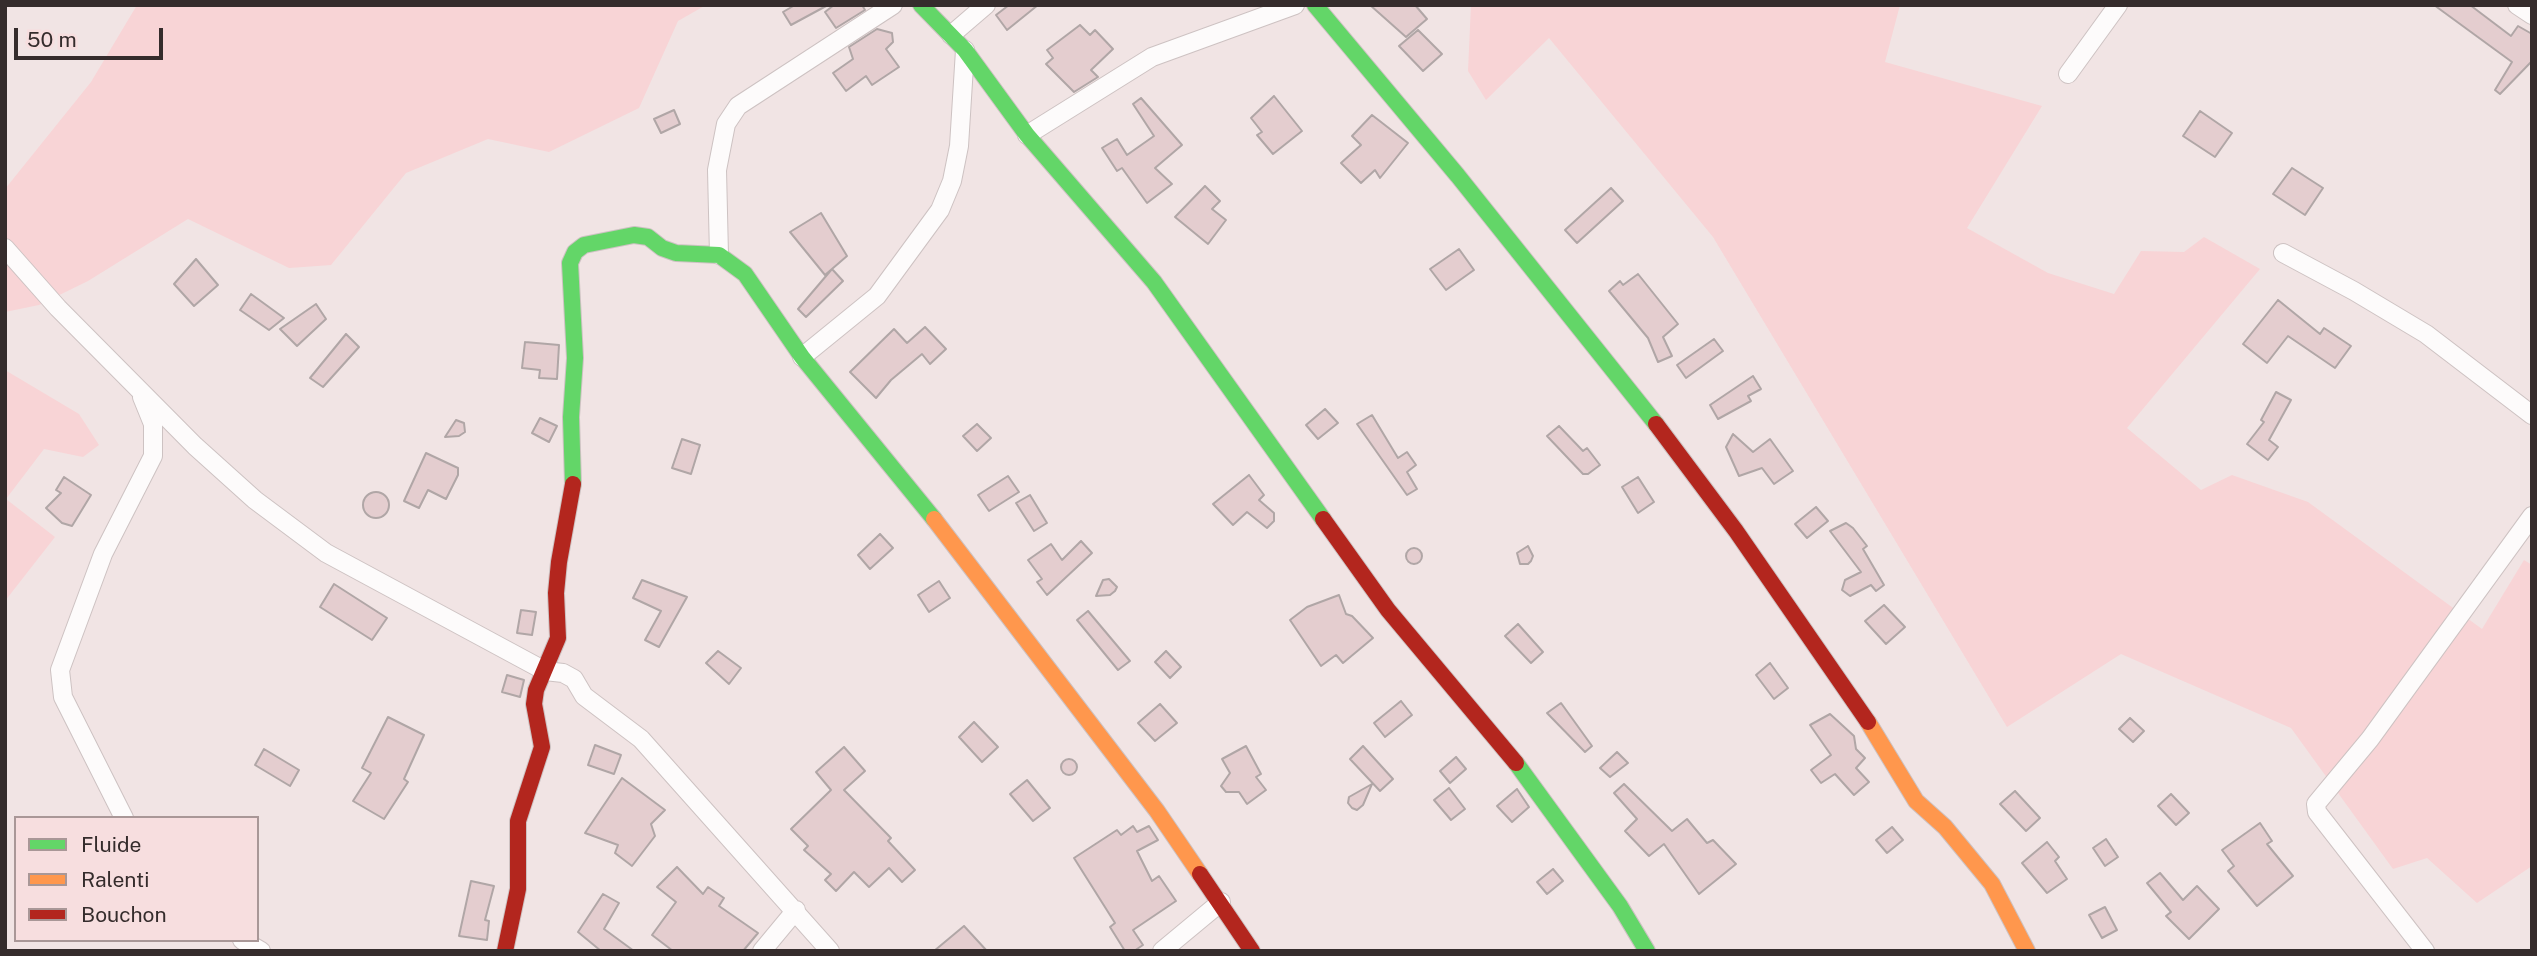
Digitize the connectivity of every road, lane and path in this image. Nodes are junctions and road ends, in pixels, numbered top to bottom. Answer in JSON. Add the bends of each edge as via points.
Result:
{"nodes":[{"id":1,"x":894,"y":5,"type":"edge"},
{"id":2,"x":921,"y":5,"type":"edge"},
{"id":3,"x":986,"y":5,"type":"edge"},
{"id":4,"x":1295,"y":5,"type":"edge"},
{"id":5,"x":1315,"y":5,"type":"edge"},
{"id":6,"x":2118,"y":5,"type":"edge"},
{"id":7,"x":2517,"y":5,"type":"edge"},
{"id":8,"x":2532,"y":15,"type":"edge"},
{"id":9,"x":951,"y":35,"type":"junction"},
{"id":10,"x":964,"y":50,"type":"junction"},
{"id":11,"x":2068,"y":74,"type":"dead end"},
{"id":12,"x":1027,"y":135,"type":"junction"},
{"id":13,"x":5,"y":248,"type":"edge"},
{"id":14,"x":2283,"y":253,"type":"dead end"},
{"id":15,"x":719,"y":255,"type":"junction"},
{"id":16,"x":802,"y":357,"type":"junction"},
{"id":17,"x":136,"y":384,"type":"junction"},
{"id":18,"x":2532,"y":415,"type":"edge"},
{"id":19,"x":2532,"y":516,"type":"edge"},
{"id":20,"x":545,"y":671,"type":"junction"},
{"id":21,"x":123,"y":816,"type":"edge"},
{"id":22,"x":1221,"y":902,"type":"junction"},
{"id":23,"x":796,"y":910,"type":"junction"},
{"id":24,"x":245,"y":942,"type":"edge"},
{"id":25,"x":261,"y":951,"type":"edge"},
{"id":26,"x":505,"y":951,"type":"edge"},
{"id":27,"x":762,"y":951,"type":"edge"},
{"id":28,"x":830,"y":951,"type":"edge"},
{"id":29,"x":1162,"y":951,"type":"edge"},
{"id":30,"x":1252,"y":951,"type":"edge"},
{"id":31,"x":1647,"y":951,"type":"edge"},
{"id":32,"x":2027,"y":951,"type":"edge"},
{"id":33,"x":2425,"y":951,"type":"edge"}],
"edges":[{"from":1,"to":15,"type":"street","via":[[738,106],[726,124],[716,170]]},
{"from":2,"to":9,"type":"street"},
{"from":3,"to":9,"type":"street"},
{"from":4,"to":12,"type":"street","via":[[1152,57]]},
{"from":5,"to":32,"type":"street","via":[[1493,218],[1665,435],[1868,722],[1916,801],[1945,827],[1992,884]]},
{"from":6,"to":11,"type":"street"},
{"from":7,"to":8,"type":"street"},
{"from":9,"to":10,"type":"street"},
{"from":10,"to":12,"type":"street"},
{"from":10,"to":16,"type":"street","via":[[959,146],[940,210],[877,296]]},
{"from":12,"to":31,"type":"street","via":[[1154,282],[1388,610],[1517,764],[1620,906]]},
{"from":13,"to":17,"type":"street","via":[[58,309]]},
{"from":14,"to":18,"type":"street","via":[[2426,334]]},
{"from":15,"to":16,"type":"street","via":[[745,274]]},
{"from":15,"to":20,"type":"street","via":[[676,253],[648,237],[634,235],[584,245],[570,263],[575,476],[559,562],[558,638]]},
{"from":16,"to":22,"type":"street","via":[[985,583]]},
{"from":17,"to":20,"type":"street","via":[[255,500],[326,553]]},
{"from":17,"to":21,"type":"street","via":[[153,424],[153,456],[103,554],[60,670],[63,697],[75,726]]},
{"from":19,"to":33,"type":"street","via":[[2370,739],[2316,804],[2317,812]]},
{"from":20,"to":23,"type":"street","via":[[574,679],[584,696],[641,739]]},
{"from":20,"to":26,"type":"street","via":[[534,704],[542,747],[518,821],[518,889]]},
{"from":22,"to":29,"type":"street"},
{"from":22,"to":30,"type":"street"},
{"from":23,"to":27,"type":"street"},
{"from":23,"to":28,"type":"street"},
{"from":24,"to":25,"type":"street"}]}
